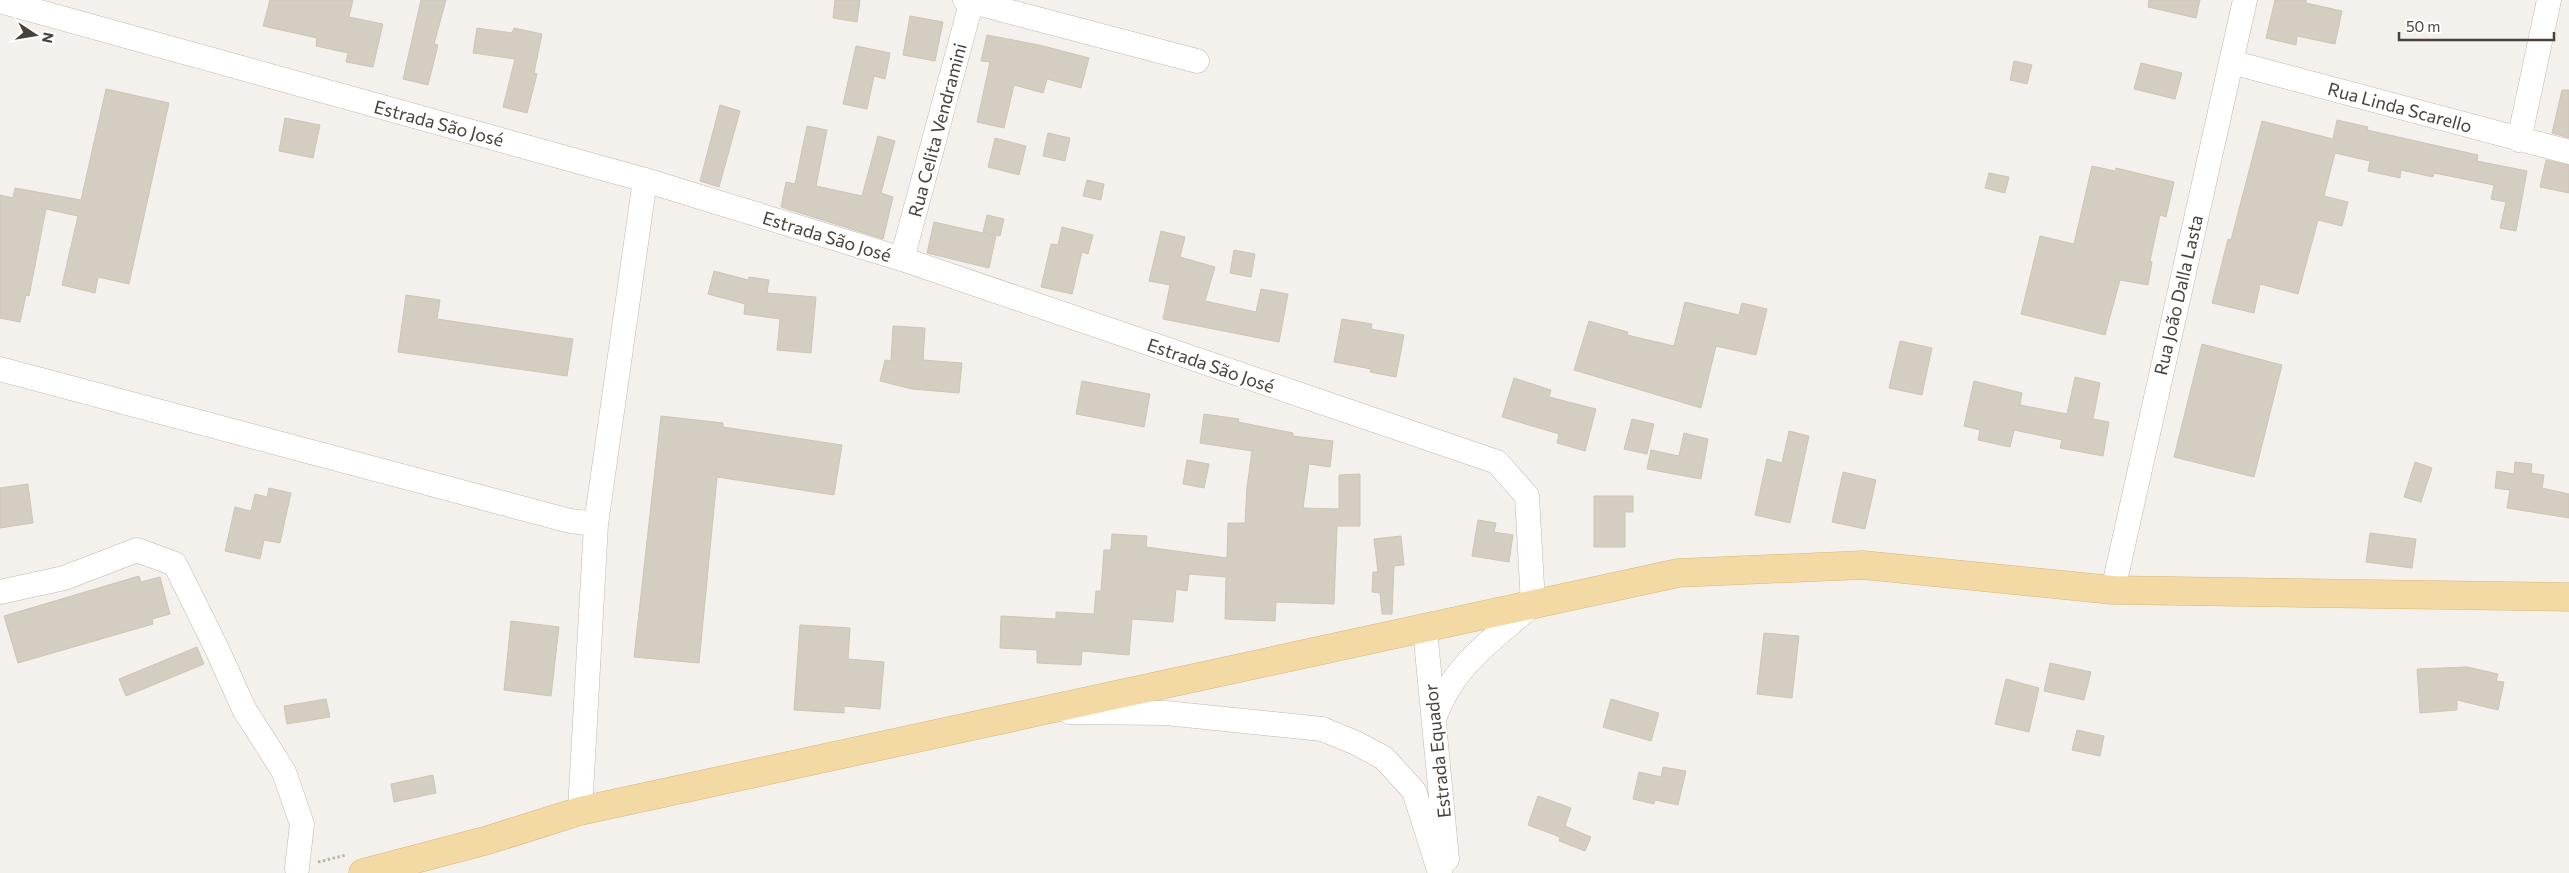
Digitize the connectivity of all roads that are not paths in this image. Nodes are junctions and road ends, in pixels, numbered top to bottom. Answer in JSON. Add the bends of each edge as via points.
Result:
{"nodes":[{"id":1,"x":2245,"y":0,"type":"edge"},
{"id":2,"x":2549,"y":0,"type":"edge"},
{"id":3,"x":0,"y":1,"type":"edge"},
{"id":4,"x":970,"y":1,"type":"edge"},
{"id":5,"x":1197,"y":61,"type":"dead end"},
{"id":6,"x":2231,"y":62,"type":"junction"},
{"id":7,"x":2519,"y":140,"type":"junction"},
{"id":8,"x":2569,"y":152,"type":"edge"},
{"id":9,"x":645,"y":180,"type":"junction"},
{"id":10,"x":902,"y":259,"type":"junction"},
{"id":11,"x":0,"y":369,"type":"edge"},
{"id":12,"x":596,"y":524,"type":"junction"},
{"id":13,"x":2113,"y":590,"type":"junction"},
{"id":14,"x":0,"y":592,"type":"edge"},
{"id":15,"x":2569,"y":597,"type":"edge"},
{"id":16,"x":1533,"y":604,"type":"junction"},
{"id":17,"x":1425,"y":630,"type":"junction"},
{"id":18,"x":1042,"y":712,"type":"junction"},
{"id":19,"x":1434,"y":719,"type":"junction"},
{"id":20,"x":580,"y":811,"type":"junction"},
{"id":21,"x":297,"y":868,"type":"dead end"},
{"id":22,"x":362,"y":873,"type":"edge"},
{"id":23,"x":1440,"y":873,"type":"edge"},
{"id":24,"x":1448,"y":873,"type":"edge"}],
"edges":[{"from":1,"to":6,"type":"street","name":"Rua João Dalla Lasta"},
{"from":2,"to":7,"type":"street"},
{"from":3,"to":9,"type":"street","name":"Estrada São José"},
{"from":4,"to":5,"type":"street"},
{"from":4,"to":10,"type":"street","name":"Rua Celita Vendramini"},
{"from":6,"to":7,"type":"street","name":"Rua Linda Scarello"},
{"from":6,"to":13,"type":"street","name":"Rua João Dalla Lasta"},
{"from":7,"to":8,"type":"street","name":"Rua Linda Scarello"},
{"from":9,"to":10,"type":"street","name":"Estrada São José"},
{"from":9,"to":12,"type":"street"},
{"from":10,"to":16,"type":"street","name":"Estrada São José","via":[[1497,462],[1527,496]]},
{"from":11,"to":12,"type":"street","via":[[560,518]]},
{"from":12,"to":20,"type":"street"},
{"from":13,"to":15,"type":"main road"},
{"from":13,"to":16,"type":"main road","via":[[1863,565],[1678,574]]},
{"from":14,"to":21,"type":"street","via":[[64,578],[137,550],[175,564],[244,709],[284,772],[302,824]]},
{"from":16,"to":17,"type":"main road"},
{"from":16,"to":19,"type":"street","via":[[1469,659],[1450,683]]},
{"from":17,"to":18,"type":"main road"},
{"from":17,"to":19,"type":"street","name":"Estrada Equador"},
{"from":18,"to":20,"type":"main road"},
{"from":18,"to":23,"type":"street","via":[[1166,713],[1322,729],[1384,758],[1414,791]]},
{"from":19,"to":24,"type":"street","name":"Estrada Equador"},
{"from":20,"to":22,"type":"main road","via":[[488,840]]}]}
